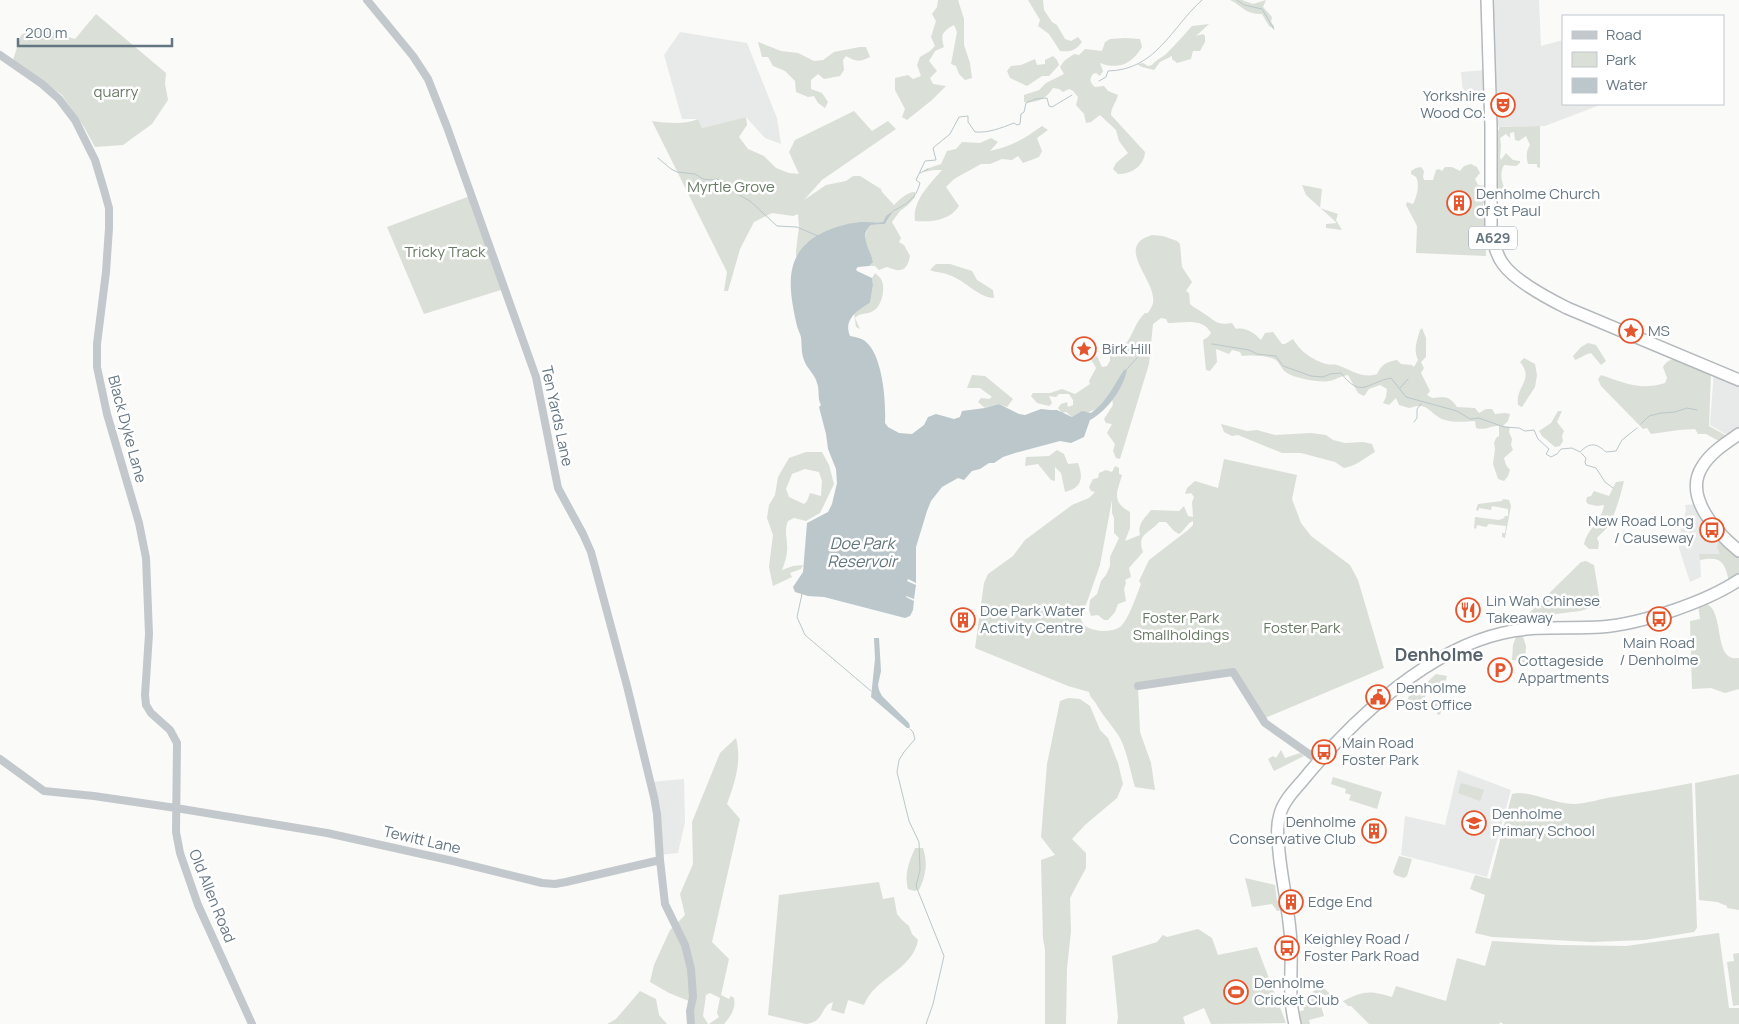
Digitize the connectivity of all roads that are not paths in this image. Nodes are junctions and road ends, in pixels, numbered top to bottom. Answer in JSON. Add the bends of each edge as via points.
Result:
{"nodes":[{"id":1,"x":367,"y":0,"type":"edge"},
{"id":2,"x":1487,"y":0,"type":"edge"},
{"id":3,"x":0,"y":55,"type":"edge"},
{"id":4,"x":1739,"y":380,"type":"edge"},
{"id":5,"x":1734,"y":438,"type":"edge"},
{"id":6,"x":1739,"y":551,"type":"edge"},
{"id":7,"x":1739,"y":580,"type":"edge"},
{"id":8,"x":1138,"y":686,"type":"dead end"},
{"id":9,"x":0,"y":759,"type":"edge"},
{"id":10,"x":1319,"y":761,"type":"junction"},
{"id":11,"x":176,"y":808,"type":"junction"},
{"id":12,"x":660,"y":860,"type":"junction"},
{"id":13,"x":252,"y":1024,"type":"edge"},
{"id":14,"x":691,"y":1024,"type":"edge"},
{"id":15,"x":1295,"y":1024,"type":"edge"}],
"edges":[{"from":1,"to":12,"type":"street","name":"Ten Yards Lane","via":[[428,79],[536,377],[558,488],[591,552],[627,686],[657,814]]},
{"from":2,"to":4,"type":"highway","number":"A629","via":[[1491,231],[1502,264],[1515,276],[1567,308]]},
{"from":3,"to":11,"type":"street","name":"Black Dyke Lane","via":[[59,98],[75,120],[95,160],[109,208],[97,367],[146,558],[149,634],[146,705],[170,730],[177,743]]},
{"from":5,"to":6,"type":"highway","via":[[1707,460],[1696,484],[1712,524]]},
{"from":7,"to":10,"type":"highway","via":[[1711,595],[1628,623],[1518,630],[1472,642],[1428,666],[1388,694]]},
{"from":8,"to":10,"type":"street","via":[[1233,672],[1265,723]]},
{"from":9,"to":11,"type":"street","via":[[44,791]]},
{"from":10,"to":15,"type":"highway","via":[[1285,802],[1278,824],[1291,944],[1290,997]]},
{"from":11,"to":12,"type":"street","name":"Tewitt Lane","via":[[326,833],[542,883],[566,882]]},
{"from":11,"to":13,"type":"street","name":"Old Allen Road","via":[[177,842],[190,882]]},
{"from":12,"to":14,"type":"street","name":"Ten Yards Lane","via":[[665,904],[685,945],[691,969]]}]}
